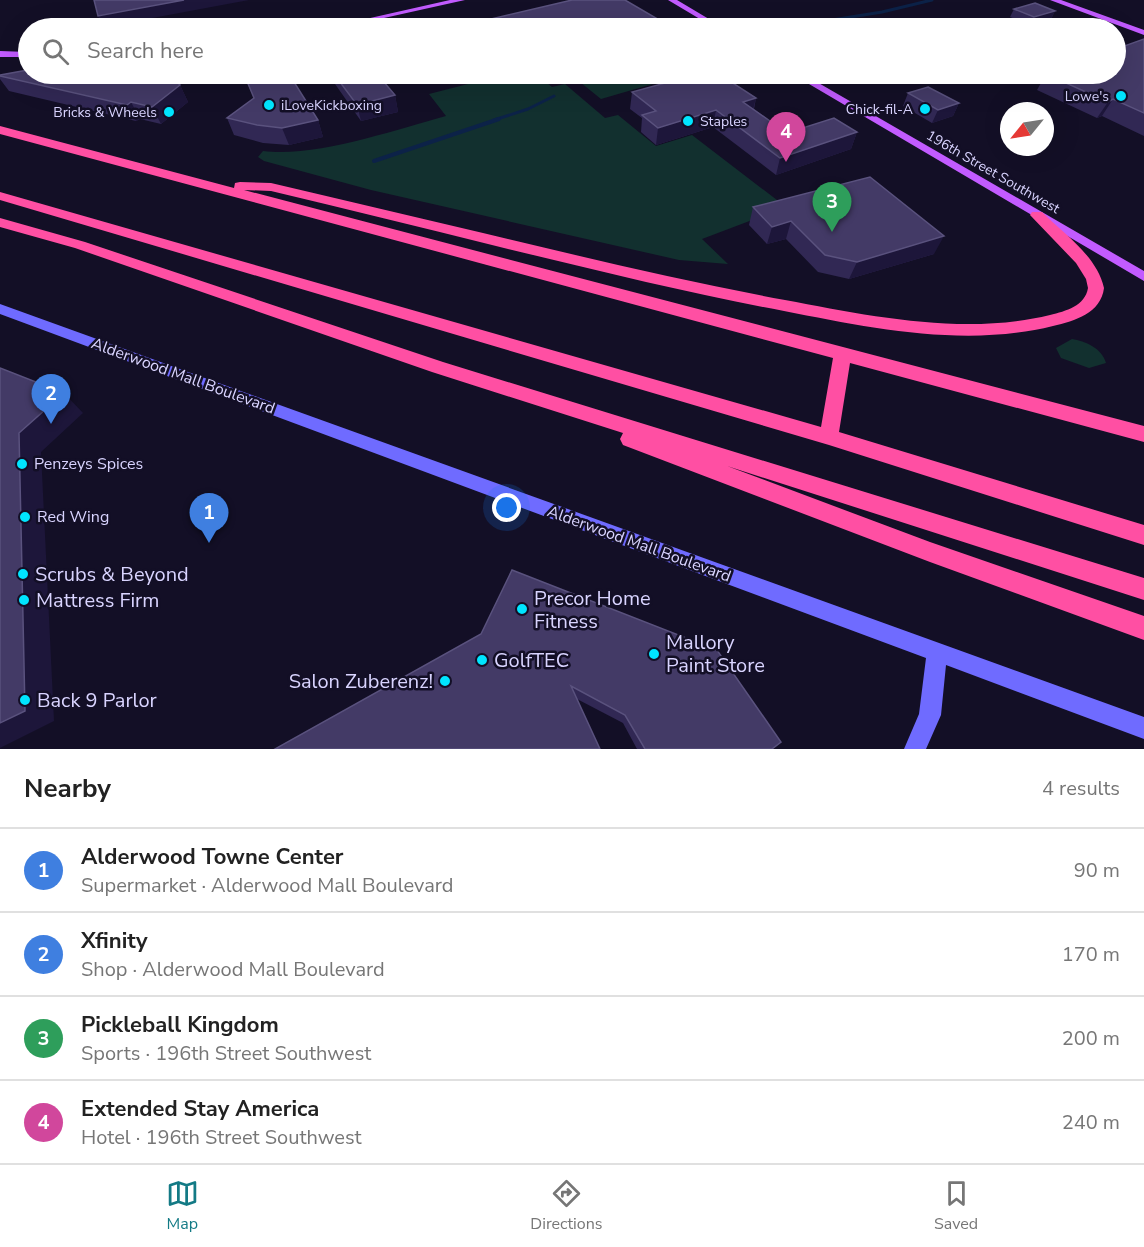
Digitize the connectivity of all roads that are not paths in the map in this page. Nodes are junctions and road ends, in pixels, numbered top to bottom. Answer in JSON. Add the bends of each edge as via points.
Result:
{"nodes":[{"id":1,"x":460,"y":0,"type":"edge"},
{"id":2,"x":672,"y":0,"type":"edge"},
{"id":3,"x":1054,"y":0,"type":"edge"},
{"id":4,"x":376,"y":18,"type":"edge"},
{"id":5,"x":703,"y":18,"type":"edge"},
{"id":6,"x":1103,"y":18,"type":"edge"},
{"id":7,"x":1126,"y":26,"type":"edge"},
{"id":8,"x":1144,"y":33,"type":"edge"},
{"id":9,"x":0,"y":54,"type":"edge"},
{"id":10,"x":18,"y":55,"type":"edge"},
{"id":11,"x":814,"y":84,"type":"edge"},
{"id":12,"x":0,"y":130,"type":"edge"},
{"id":13,"x":207,"y":184,"type":"junction"},
{"id":14,"x":0,"y":196,"type":"edge"},
{"id":15,"x":1037,"y":215,"type":"junction"},
{"id":16,"x":0,"y":222,"type":"edge"},
{"id":17,"x":1144,"y":277,"type":"edge"},
{"id":18,"x":0,"y":309,"type":"edge"},
{"id":19,"x":843,"y":353,"type":"junction"},
{"id":20,"x":438,"y":367,"type":"junction"},
{"id":21,"x":949,"y":382,"type":"junction"},
{"id":22,"x":1144,"y":422,"type":"edge"},
{"id":23,"x":1144,"y":434,"type":"edge"},
{"id":24,"x":829,"y":437,"type":"junction"},
{"id":25,"x":1144,"y":535,"type":"edge"},
{"id":26,"x":1144,"y":589,"type":"edge"},
{"id":27,"x":1144,"y":628,"type":"edge"},
{"id":28,"x":938,"y":652,"type":"junction"},
{"id":29,"x":1144,"y":728,"type":"edge"},
{"id":30,"x":915,"y":749,"type":"edge"}],
"edges":[{"from":1,"to":4,"type":"main road"},
{"from":2,"to":5,"type":"main road"},
{"from":3,"to":6,"type":"main road"},
{"from":7,"to":8,"type":"main road"},
{"from":9,"to":10,"type":"main road"},
{"from":11,"to":15,"type":"main road","name":"196th Street Southwest"},
{"from":12,"to":13,"type":"highway"},
{"from":13,"to":15,"type":"highway","via":[[271,187],[696,289],[878,321],[960,329],[1056,320],[1073,315],[1093,299],[1096,289],[1092,275]]},
{"from":13,"to":19,"type":"highway"},
{"from":14,"to":24,"type":"highway"},
{"from":15,"to":17,"type":"main road","name":"196th Street Southwest"},
{"from":16,"to":20,"type":"highway","via":[[80,245]]},
{"from":18,"to":28,"type":"main road","name":"Alderwood Mall Boulevard"},
{"from":19,"to":21,"type":"highway"},
{"from":19,"to":24,"type":"highway"},
{"from":20,"to":26,"type":"highway"},
{"from":20,"to":27,"type":"highway"},
{"from":21,"to":22,"type":"highway"},
{"from":21,"to":23,"type":"highway"},
{"from":24,"to":25,"type":"highway"},
{"from":28,"to":29,"type":"main road","name":"Alderwood Mall Boulevard"},
{"from":28,"to":30,"type":"main road","via":[[930,716]]}]}
